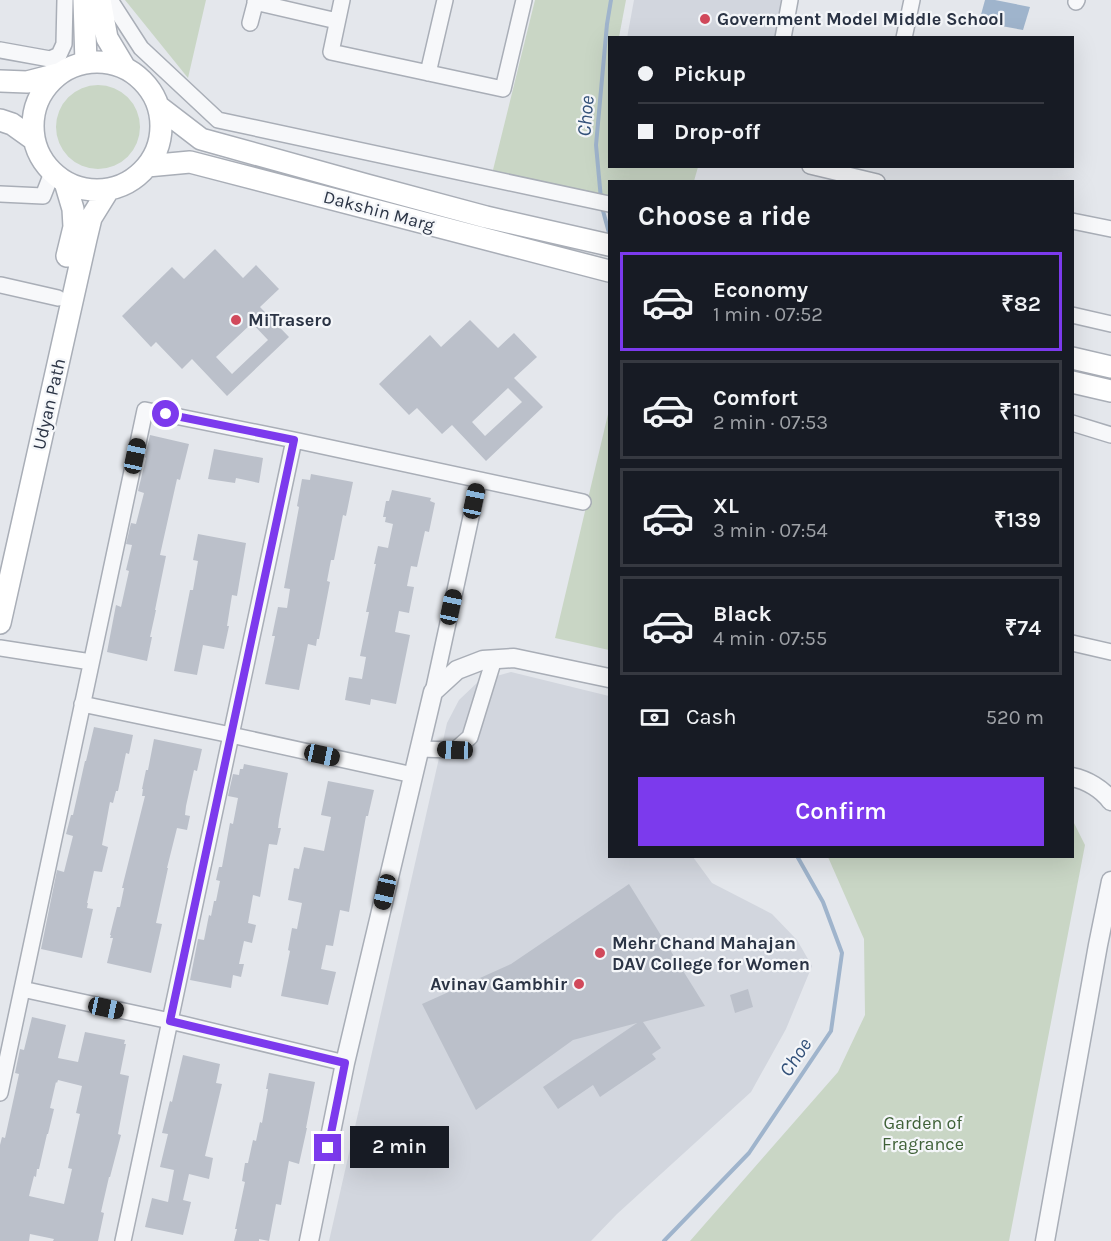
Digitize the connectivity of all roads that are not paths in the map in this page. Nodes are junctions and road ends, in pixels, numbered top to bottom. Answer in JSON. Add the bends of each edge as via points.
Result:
{"nodes":[{"id":1,"x":65,"y":0,"type":"edge"},
{"id":2,"x":84,"y":0,"type":"edge"},
{"id":3,"x":100,"y":0,"type":"edge"},
{"id":4,"x":111,"y":0,"type":"edge"},
{"id":5,"x":342,"y":0,"type":"edge"},
{"id":6,"x":445,"y":0,"type":"edge"},
{"id":7,"x":524,"y":0,"type":"edge"},
{"id":8,"x":790,"y":0,"type":"edge"},
{"id":9,"x":912,"y":0,"type":"edge"},
{"id":10,"x":255,"y":1,"type":"edge"},
{"id":11,"x":338,"y":21,"type":"junction"},
{"id":12,"x":250,"y":23,"type":"dead end"},
{"id":13,"x":783,"y":36,"type":"edge"},
{"id":14,"x":903,"y":36,"type":"edge"},
{"id":15,"x":0,"y":50,"type":"edge"},
{"id":16,"x":86,"y":63,"type":"junction"},
{"id":17,"x":125,"y":68,"type":"junction"},
{"id":18,"x":60,"y":73,"type":"junction"},
{"id":19,"x":428,"y":73,"type":"junction"},
{"id":20,"x":0,"y":81,"type":"edge"},
{"id":21,"x":158,"y":106,"type":"junction"},
{"id":22,"x":0,"y":120,"type":"edge"},
{"id":23,"x":33,"y":139,"type":"junction"},
{"id":24,"x":147,"y":166,"type":"junction"},
{"id":25,"x":821,"y":168,"type":"edge"},
{"id":26,"x":58,"y":177,"type":"junction"},
{"id":27,"x":873,"y":177,"type":"edge"},
{"id":28,"x":109,"y":189,"type":"junction"},
{"id":29,"x":0,"y":194,"type":"edge"},
{"id":30,"x":608,"y":204,"type":"edge"},
{"id":31,"x":1074,"y":221,"type":"edge"},
{"id":32,"x":1111,"y":229,"type":"edge"},
{"id":33,"x":608,"y":244,"type":"edge"},
{"id":34,"x":608,"y":271,"type":"edge"},
{"id":35,"x":1,"y":285,"type":"edge"},
{"id":36,"x":58,"y":298,"type":"junction"},
{"id":37,"x":1074,"y":315,"type":"edge"},
{"id":38,"x":1111,"y":324,"type":"edge"},
{"id":39,"x":1074,"y":358,"type":"edge"},
{"id":40,"x":1111,"y":367,"type":"edge"},
{"id":41,"x":1074,"y":382,"type":"edge"},
{"id":42,"x":1111,"y":391,"type":"edge"},
{"id":43,"x":1074,"y":424,"type":"edge"},
{"id":44,"x":1111,"y":435,"type":"edge"},
{"id":45,"x":294,"y":440,"type":"junction"},
{"id":46,"x":479,"y":480,"type":"junction"},
{"id":47,"x":583,"y":501,"type":"dead end"},
{"id":48,"x":0,"y":558,"type":"edge"},
{"id":49,"x":0,"y":623,"type":"edge"},
{"id":50,"x":1074,"y":643,"type":"edge"},
{"id":51,"x":0,"y":648,"type":"edge"},
{"id":52,"x":1111,"y":651,"type":"edge"},
{"id":53,"x":494,"y":659,"type":"junction"},
{"id":54,"x":91,"y":662,"type":"junction"},
{"id":55,"x":608,"y":678,"type":"edge"},
{"id":56,"x":433,"y":692,"type":"junction"},
{"id":57,"x":82,"y":704,"type":"junction"},
{"id":58,"x":231,"y":735,"type":"junction"},
{"id":59,"x":419,"y":749,"type":"junction"},
{"id":60,"x":413,"y":775,"type":"junction"},
{"id":61,"x":1074,"y":777,"type":"edge"},
{"id":62,"x":1111,"y":801,"type":"edge"},
{"id":63,"x":1111,"y":881,"type":"edge"},
{"id":64,"x":1104,"y":947,"type":"edge"},
{"id":65,"x":22,"y":989,"type":"junction"},
{"id":66,"x":170,"y":1021,"type":"junction"},
{"id":67,"x":345,"y":1063,"type":"junction"},
{"id":68,"x":0,"y":1093,"type":"edge"},
{"id":69,"x":123,"y":1241,"type":"edge"},
{"id":70,"x":309,"y":1241,"type":"edge"},
{"id":71,"x":1045,"y":1241,"type":"edge"}],
"edges":[{"from":1,"to":15,"type":"street","via":[[64,44],[59,55],[50,59]]},
{"from":2,"to":16,"type":"main road"},
{"from":3,"to":17,"type":"main road","via":[[107,38]]},
{"from":4,"to":30,"type":"street","via":[[141,48],[218,120]]},
{"from":5,"to":11,"type":"street"},
{"from":6,"to":19,"type":"street"},
{"from":7,"to":19,"type":"street","via":[[503,89]]},
{"from":8,"to":13,"type":"street"},
{"from":9,"to":14,"type":"street"},
{"from":10,"to":11,"type":"street"},
{"from":10,"to":12,"type":"street"},
{"from":11,"to":19,"type":"street","via":[[331,52]]},
{"from":16,"to":17,"type":"main road"},
{"from":16,"to":18,"type":"main road"},
{"from":17,"to":21,"type":"main road","via":[[145,83]]},
{"from":18,"to":20,"type":"main road","via":[[27,82]]},
{"from":18,"to":23,"type":"main road","via":[[36,105]]},
{"from":21,"to":24,"type":"main road","via":[[158,147]]},
{"from":21,"to":33,"type":"main road","name":"Dakshin Marg","via":[[201,139],[486,217]]},
{"from":22,"to":23,"type":"main road"},
{"from":23,"to":26,"type":"main road"},
{"from":24,"to":28,"type":"main road","via":[[127,183]]},
{"from":24,"to":34,"type":"main road","name":"Dakshin Marg","via":[[190,162]]},
{"from":25,"to":27,"type":"street"},
{"from":26,"to":28,"type":"main road","via":[[71,185],[99,191]]},
{"from":26,"to":29,"type":"street","via":[[43,196]]},
{"from":26,"to":36,"type":"main road","name":"Udyan Path","via":[[73,209],[74,227]]},
{"from":28,"to":49,"type":"main road","name":"Udyan Path","via":[[91,219]]},
{"from":31,"to":32,"type":"street"},
{"from":35,"to":36,"type":"street"},
{"from":36,"to":48,"type":"main road","name":"Udyan Path"},
{"from":37,"to":38,"type":"street"},
{"from":39,"to":40,"type":"main road"},
{"from":41,"to":42,"type":"main road"},
{"from":43,"to":44,"type":"street"},
{"from":45,"to":46,"type":"street"},
{"from":45,"to":54,"type":"street","via":[[145,410]]},
{"from":45,"to":58,"type":"street"},
{"from":46,"to":47,"type":"street"},
{"from":46,"to":56,"type":"street"},
{"from":50,"to":52,"type":"street"},
{"from":51,"to":54,"type":"street"},
{"from":53,"to":55,"type":"street","via":[[514,658]]},
{"from":53,"to":56,"type":"street","via":[[457,670]]},
{"from":53,"to":59,"type":"street","via":[[470,737],[455,750]]},
{"from":54,"to":57,"type":"street"},
{"from":56,"to":59,"type":"street"},
{"from":57,"to":58,"type":"street"},
{"from":57,"to":65,"type":"street"},
{"from":58,"to":60,"type":"street"},
{"from":58,"to":66,"type":"street"},
{"from":59,"to":60,"type":"street"},
{"from":60,"to":67,"type":"street"},
{"from":61,"to":62,"type":"street","via":[[1106,794]]},
{"from":63,"to":64,"type":"street"},
{"from":64,"to":71,"type":"street"},
{"from":65,"to":66,"type":"street"},
{"from":65,"to":68,"type":"street"},
{"from":66,"to":67,"type":"street"},
{"from":66,"to":69,"type":"street"},
{"from":67,"to":70,"type":"street"}]}
